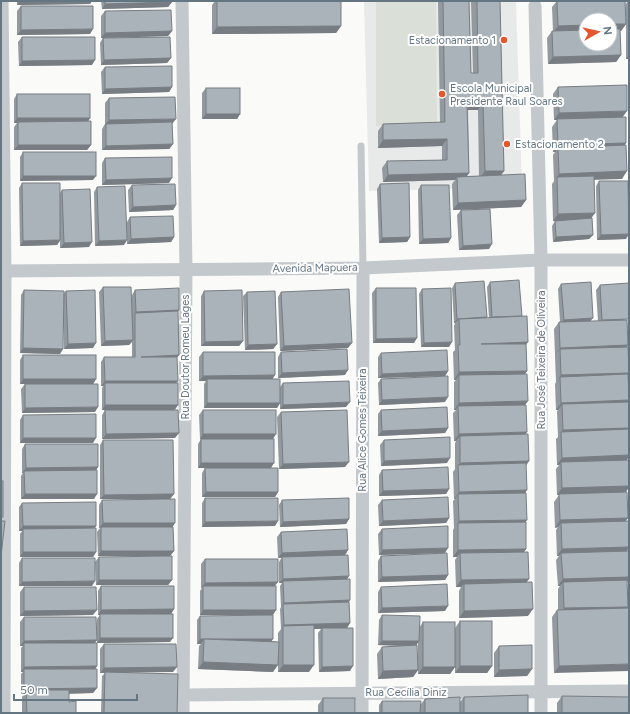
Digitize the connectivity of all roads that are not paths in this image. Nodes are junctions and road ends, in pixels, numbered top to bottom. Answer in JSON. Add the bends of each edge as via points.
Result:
{"nodes":[{"id":1,"x":2,"y":1,"type":"edge"},
{"id":2,"x":182,"y":1,"type":"edge"},
{"id":3,"x":535,"y":6,"type":"dead end"},
{"id":4,"x":361,"y":146,"type":"dead end"},
{"id":5,"x":541,"y":260,"type":"junction"},
{"id":6,"x":629,"y":260,"type":"edge"},
{"id":7,"x":363,"y":268,"type":"junction"},
{"id":8,"x":186,"y":270,"type":"junction"},
{"id":9,"x":3,"y":271,"type":"edge"},
{"id":10,"x":3,"y":624,"type":"edge"},
{"id":11,"x":629,"y":691,"type":"edge"},
{"id":12,"x":361,"y":692,"type":"junction"},
{"id":13,"x":541,"y":692,"type":"junction"},
{"id":14,"x":183,"y":695,"type":"junction"},
{"id":15,"x":4,"y":713,"type":"edge"},
{"id":16,"x":183,"y":713,"type":"edge"},
{"id":17,"x":362,"y":713,"type":"edge"},
{"id":18,"x":541,"y":713,"type":"edge"}],
"edges":[{"from":1,"to":9,"type":"street"},
{"from":2,"to":8,"type":"street","name":"Rua Doutor Romeu Lages"},
{"from":3,"to":5,"type":"street","name":"Rua José Teixeira de Oliveira"},
{"from":4,"to":7,"type":"lane","name":"Rua Alice Gomes Teixeira"},
{"from":5,"to":6,"type":"street","name":"Avenida Mapuera"},
{"from":5,"to":7,"type":"street","name":"Avenida Mapuera"},
{"from":5,"to":13,"type":"street","name":"Rua José Teixeira de Oliveira"},
{"from":7,"to":8,"type":"street","name":"Avenida Mapuera"},
{"from":7,"to":12,"type":"street","name":"Rua Alice Gomes Teixeira"},
{"from":8,"to":9,"type":"street","name":"Avenida Mapuera"},
{"from":8,"to":14,"type":"street","name":"Rua Doutor Romeu Lages"},
{"from":9,"to":10,"type":"street"},
{"from":10,"to":15,"type":"street"},
{"from":11,"to":13,"type":"street","name":"Rua Cecília Diniz"},
{"from":12,"to":13,"type":"street","name":"Rua Cecília Diniz"},
{"from":12,"to":14,"type":"street","name":"Rua Cecília Diniz"},
{"from":12,"to":17,"type":"street","name":"Rua Alice Gomes Teixeira"},
{"from":13,"to":18,"type":"street","name":"Rua José Teixeira de Oliveira"},
{"from":14,"to":16,"type":"street","name":"Rua Doutor Romeu Lages"}]}
